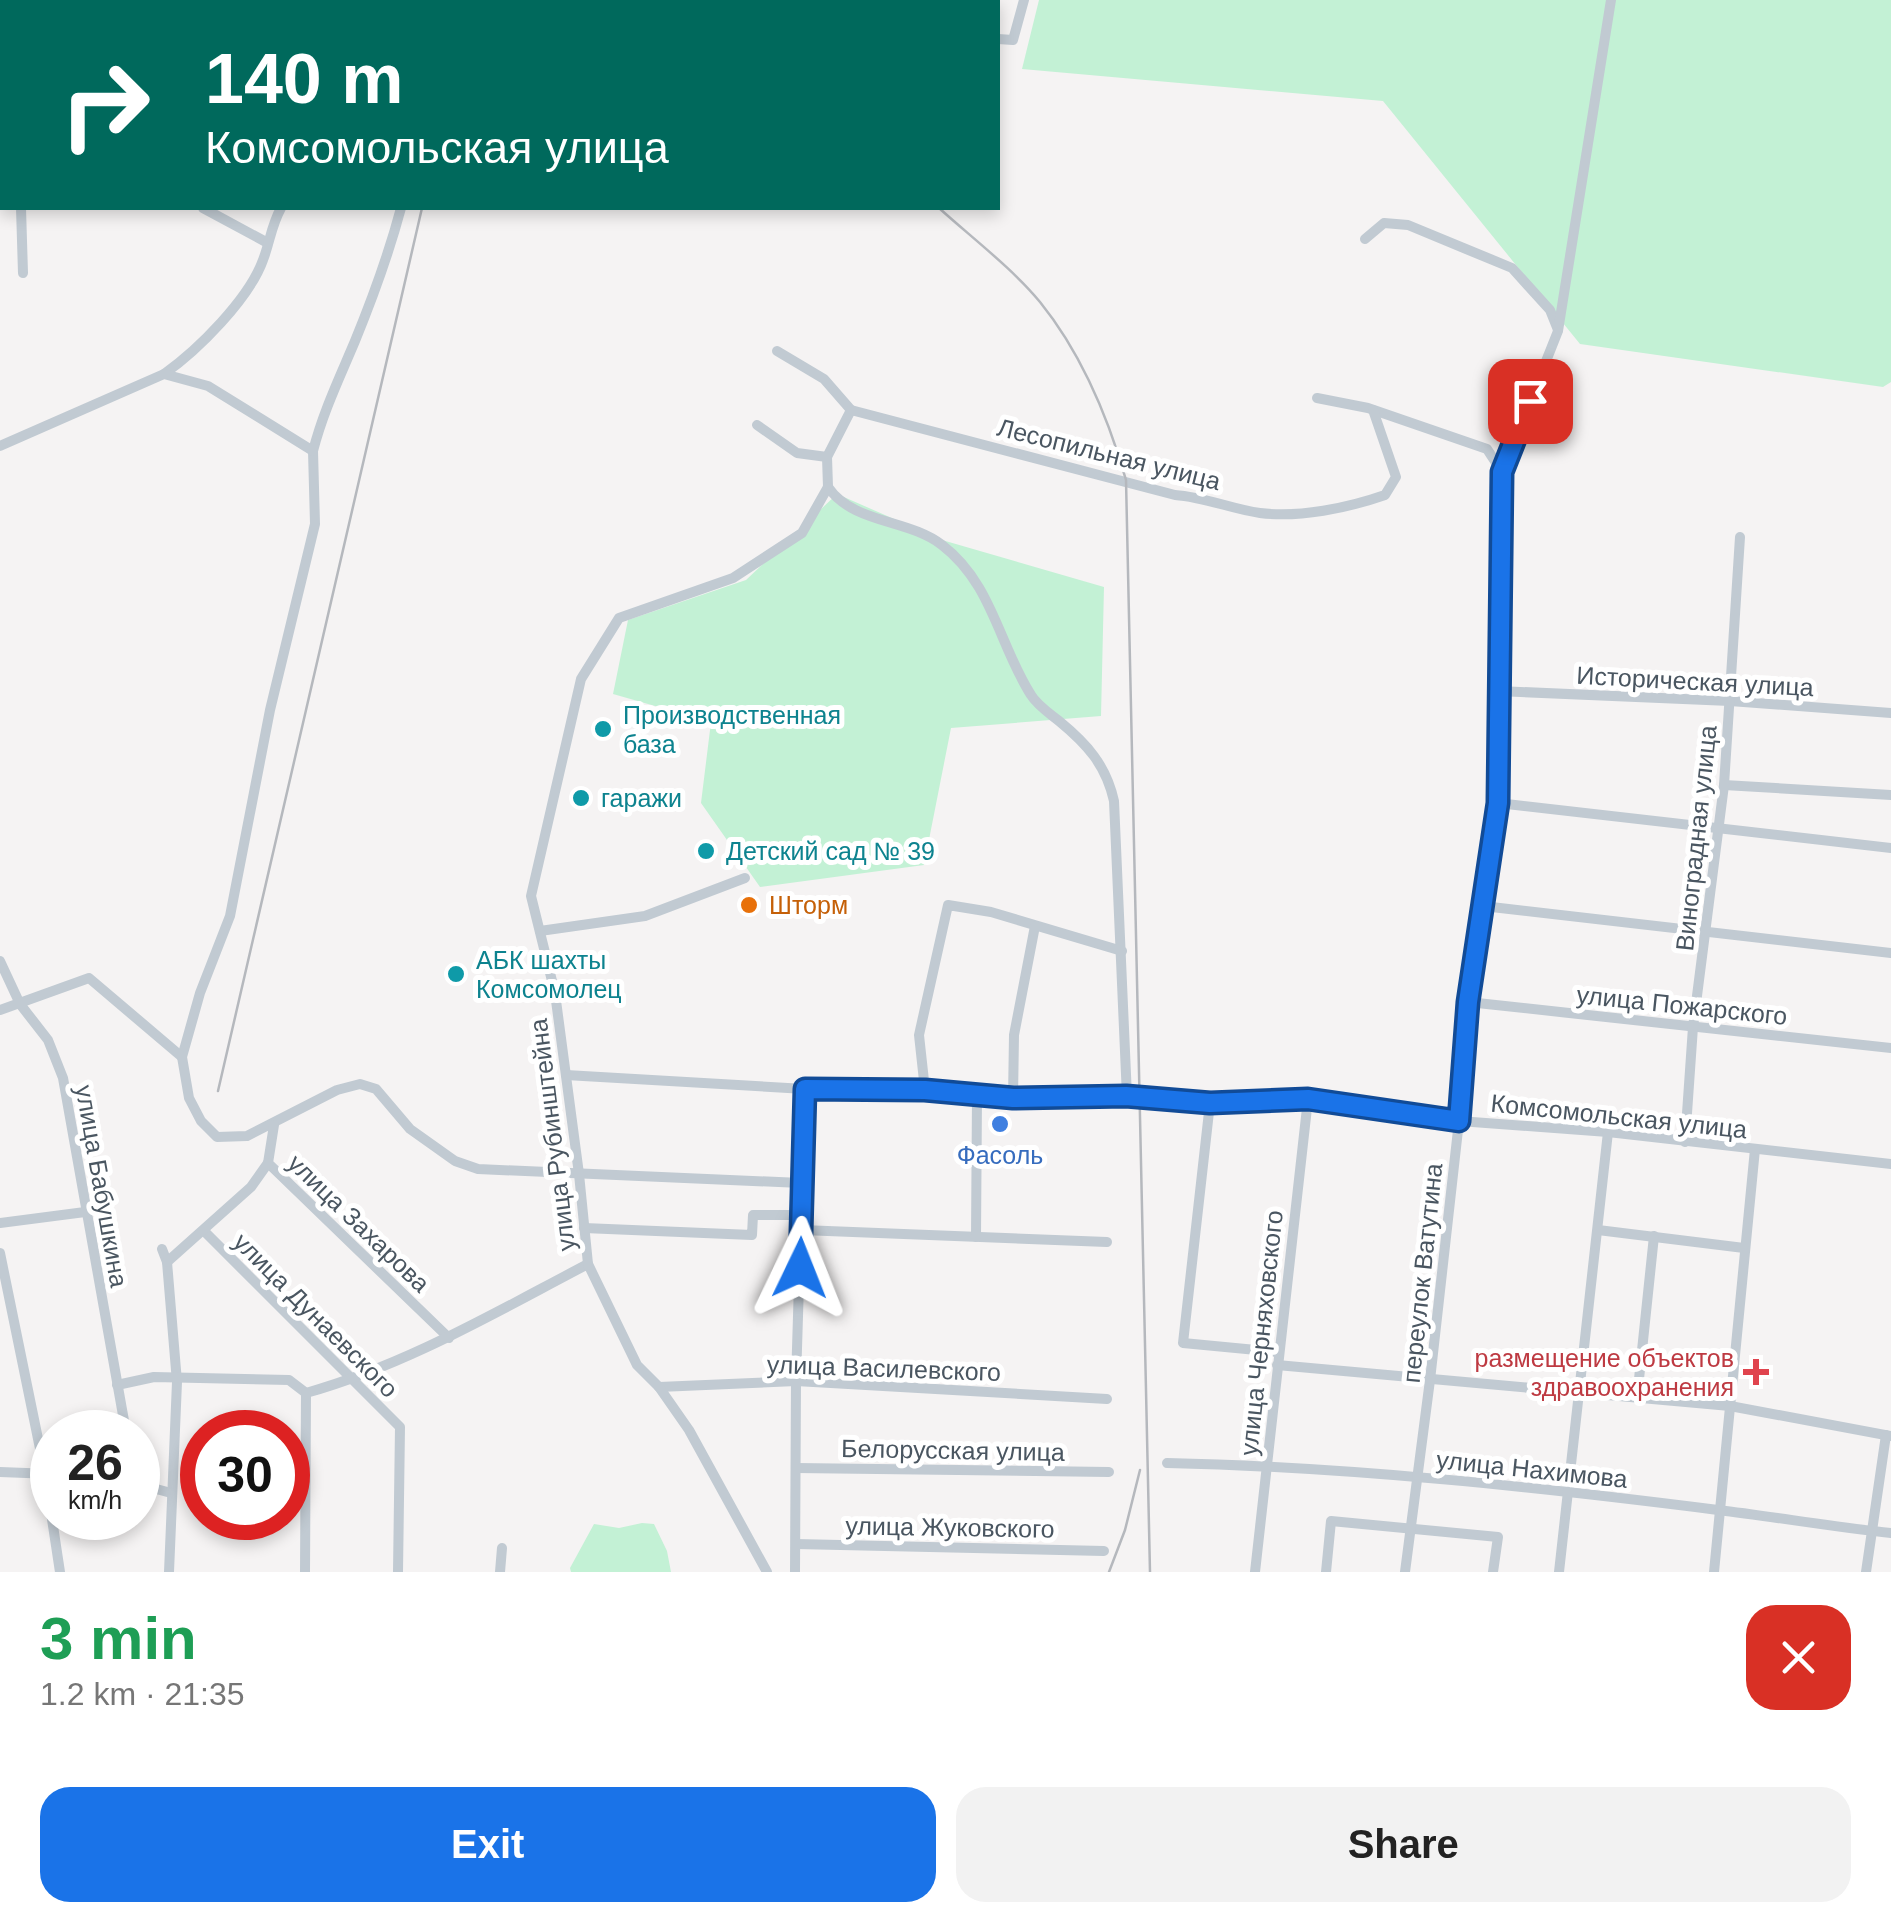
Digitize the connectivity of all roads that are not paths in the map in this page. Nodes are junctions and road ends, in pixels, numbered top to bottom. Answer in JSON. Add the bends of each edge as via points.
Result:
{"nodes":[{"id":1,"x":1024,"y":0,"type":"edge"},
{"id":2,"x":1611,"y":0,"type":"edge"},
{"id":3,"x":1000,"y":39,"type":"edge"},
{"id":4,"x":21,"y":210,"type":"edge"},
{"id":5,"x":207,"y":210,"type":"edge"},
{"id":6,"x":279,"y":210,"type":"edge"},
{"id":7,"x":400,"y":210,"type":"edge"},
{"id":8,"x":1366,"y":239,"type":"dead end"},
{"id":9,"x":266,"y":242,"type":"junction"},
{"id":10,"x":23,"y":273,"type":"dead end"},
{"id":11,"x":1558,"y":331,"type":"junction"},
{"id":12,"x":777,"y":351,"type":"dead end"},
{"id":13,"x":164,"y":374,"type":"junction"},
{"id":14,"x":1317,"y":398,"type":"dead end"},
{"id":15,"x":851,"y":410,"type":"junction"},
{"id":16,"x":1373,"y":410,"type":"junction"},
{"id":17,"x":757,"y":425,"type":"dead end"},
{"id":18,"x":0,"y":446,"type":"edge"},
{"id":19,"x":312,"y":452,"type":"junction"},
{"id":20,"x":827,"y":457,"type":"junction"},
{"id":21,"x":1502,"y":472,"type":"junction"},
{"id":22,"x":828,"y":487,"type":"junction"},
{"id":23,"x":1740,"y":538,"type":"dead end"},
{"id":24,"x":1498,"y":692,"type":"junction"},
{"id":25,"x":1730,"y":701,"type":"junction"},
{"id":26,"x":1891,"y":712,"type":"edge"},
{"id":27,"x":1724,"y":785,"type":"junction"},
{"id":28,"x":1891,"y":796,"type":"edge"},
{"id":29,"x":1498,"y":803,"type":"junction"},
{"id":30,"x":1718,"y":828,"type":"junction"},
{"id":31,"x":1891,"y":848,"type":"edge"},
{"id":32,"x":745,"y":878,"type":"dead end"},
{"id":33,"x":1483,"y":906,"type":"junction"},
{"id":34,"x":1036,"y":926,"type":"junction"},
{"id":35,"x":540,"y":931,"type":"junction"},
{"id":36,"x":1707,"y":933,"type":"junction"},
{"id":37,"x":1122,"y":951,"type":"junction"},
{"id":38,"x":1891,"y":953,"type":"edge"},
{"id":39,"x":0,"y":962,"type":"edge"},
{"id":40,"x":1468,"y":1002,"type":"junction"},
{"id":41,"x":20,"y":1004,"type":"junction"},
{"id":42,"x":0,"y":1010,"type":"edge"},
{"id":43,"x":1692,"y":1027,"type":"junction"},
{"id":44,"x":1891,"y":1048,"type":"edge"},
{"id":45,"x":182,"y":1056,"type":"junction"},
{"id":46,"x":566,"y":1075,"type":"junction"},
{"id":47,"x":805,"y":1089,"type":"junction"},
{"id":48,"x":925,"y":1090,"type":"junction"},
{"id":49,"x":977,"y":1096,"type":"junction"},
{"id":50,"x":1126,"y":1096,"type":"junction"},
{"id":51,"x":1013,"y":1098,"type":"junction"},
{"id":52,"x":1308,"y":1099,"type":"junction"},
{"id":53,"x":1210,"y":1103,"type":"junction"},
{"id":54,"x":1459,"y":1121,"type":"junction"},
{"id":55,"x":274,"y":1125,"type":"junction"},
{"id":56,"x":1608,"y":1132,"type":"junction"},
{"id":57,"x":1685,"y":1142,"type":"junction"},
{"id":58,"x":1755,"y":1149,"type":"junction"},
{"id":59,"x":268,"y":1163,"type":"junction"},
{"id":60,"x":1891,"y":1164,"type":"edge"},
{"id":61,"x":580,"y":1174,"type":"junction"},
{"id":62,"x":802,"y":1183,"type":"junction"},
{"id":63,"x":86,"y":1212,"type":"junction"},
{"id":64,"x":802,"y":1215,"type":"junction"},
{"id":65,"x":0,"y":1223,"type":"edge"},
{"id":66,"x":584,"y":1228,"type":"junction"},
{"id":67,"x":802,"y":1230,"type":"junction"},
{"id":68,"x":1598,"y":1230,"type":"junction"},
{"id":69,"x":204,"y":1231,"type":"junction"},
{"id":70,"x":1654,"y":1236,"type":"junction"},
{"id":71,"x":976,"y":1237,"type":"junction"},
{"id":72,"x":1107,"y":1242,"type":"dead end"},
{"id":73,"x":1744,"y":1248,"type":"junction"},
{"id":74,"x":162,"y":1249,"type":"dead end"},
{"id":75,"x":0,"y":1253,"type":"edge"},
{"id":76,"x":167,"y":1262,"type":"junction"},
{"id":77,"x":588,"y":1264,"type":"junction"},
{"id":78,"x":450,"y":1338,"type":"junction"},
{"id":79,"x":1278,"y":1352,"type":"junction"},
{"id":80,"x":1276,"y":1365,"type":"junction"},
{"id":81,"x":177,"y":1379,"type":"junction"},
{"id":82,"x":354,"y":1380,"type":"junction"},
{"id":83,"x":1430,"y":1380,"type":"junction"},
{"id":84,"x":796,"y":1382,"type":"junction"},
{"id":85,"x":117,"y":1385,"type":"junction"},
{"id":86,"x":659,"y":1387,"type":"junction"},
{"id":87,"x":1580,"y":1392,"type":"junction"},
{"id":88,"x":306,"y":1393,"type":"junction"},
{"id":89,"x":1637,"y":1398,"type":"junction"},
{"id":90,"x":1107,"y":1399,"type":"dead end"},
{"id":91,"x":1730,"y":1406,"type":"junction"},
{"id":92,"x":34,"y":1410,"type":"edge"},
{"id":93,"x":122,"y":1410,"type":"edge"},
{"id":94,"x":1888,"y":1436,"type":"edge"},
{"id":95,"x":1167,"y":1463,"type":"dead end"},
{"id":96,"x":1267,"y":1465,"type":"junction"},
{"id":97,"x":796,"y":1468,"type":"junction"},
{"id":98,"x":0,"y":1472,"type":"edge"},
{"id":99,"x":1110,"y":1472,"type":"dead end"},
{"id":100,"x":30,"y":1473,"type":"edge"},
{"id":101,"x":1416,"y":1477,"type":"junction"},
{"id":102,"x":160,"y":1490,"type":"edge"},
{"id":103,"x":171,"y":1493,"type":"junction"},
{"id":104,"x":1568,"y":1494,"type":"junction"},
{"id":105,"x":1719,"y":1510,"type":"junction"},
{"id":106,"x":1410,"y":1529,"type":"junction"},
{"id":107,"x":1871,"y":1531,"type":"junction"},
{"id":108,"x":1891,"y":1533,"type":"edge"},
{"id":109,"x":56,"y":1540,"type":"edge"},
{"id":110,"x":796,"y":1544,"type":"junction"},
{"id":111,"x":502,"y":1548,"type":"dead end"},
{"id":112,"x":1104,"y":1550,"type":"dead end"},
{"id":113,"x":60,"y":1572,"type":"edge"},
{"id":114,"x":169,"y":1572,"type":"edge"},
{"id":115,"x":306,"y":1572,"type":"edge"},
{"id":116,"x":398,"y":1572,"type":"edge"},
{"id":117,"x":500,"y":1572,"type":"edge"},
{"id":118,"x":767,"y":1572,"type":"edge"},
{"id":119,"x":795,"y":1572,"type":"edge"},
{"id":120,"x":1256,"y":1572,"type":"edge"},
{"id":121,"x":1326,"y":1572,"type":"edge"},
{"id":122,"x":1405,"y":1572,"type":"edge"},
{"id":123,"x":1494,"y":1572,"type":"edge"},
{"id":124,"x":1559,"y":1572,"type":"edge"},
{"id":125,"x":1714,"y":1572,"type":"edge"},
{"id":126,"x":1866,"y":1572,"type":"edge"}],
"edges":[{"from":1,"to":3,"type":"street","via":[[1013,40]]},
{"from":2,"to":11,"type":"street","name":"переулок Ватутина"},
{"from":4,"to":10,"type":"street"},
{"from":5,"to":9,"type":"street"},
{"from":6,"to":9,"type":"street"},
{"from":7,"to":19,"type":"street"},
{"from":8,"to":11,"type":"street","via":[[1384,224],[1408,226],[1512,268],[1550,310]]},
{"from":9,"to":13,"type":"street","via":[[248,290]]},
{"from":11,"to":21,"type":"street","name":"переулок Ватутина"},
{"from":12,"to":15,"type":"street","via":[[824,379]]},
{"from":13,"to":18,"type":"street"},
{"from":13,"to":19,"type":"street","via":[[208,386]]},
{"from":14,"to":16,"type":"street"},
{"from":15,"to":16,"type":"street","name":"Лесопильная улица","via":[[1261,513],[1359,504],[1385,495],[1396,477]]},
{"from":15,"to":20,"type":"street"},
{"from":16,"to":21,"type":"street","via":[[1487,449]]},
{"from":17,"to":20,"type":"street","via":[[797,452]]},
{"from":19,"to":45,"type":"street","via":[[312,541],[230,916]]},
{"from":20,"to":22,"type":"street"},
{"from":21,"to":24,"type":"street","name":"переулок Ватутина"},
{"from":22,"to":35,"type":"street","name":"улица Рубинштейна","via":[[802,533],[733,578],[618,618],[581,679],[531,896]]},
{"from":22,"to":37,"type":"street","via":[[848,507],[939,542],[968,567],[1033,699],[1096,756],[1114,800]]},
{"from":23,"to":25,"type":"street","name":"Виноградная улица"},
{"from":24,"to":25,"type":"street","name":"Историческая улица"},
{"from":24,"to":29,"type":"street","name":"переулок Ватутина"},
{"from":25,"to":26,"type":"street","name":"Историческая улица"},
{"from":25,"to":27,"type":"street","name":"Виноградная улица"},
{"from":27,"to":28,"type":"street"},
{"from":27,"to":30,"type":"street","name":"Виноградная улица"},
{"from":29,"to":30,"type":"street"},
{"from":29,"to":33,"type":"street","name":"переулок Ватутина"},
{"from":30,"to":31,"type":"street"},
{"from":30,"to":36,"type":"street","name":"Виноградная улица"},
{"from":32,"to":35,"type":"street","via":[[644,916]]},
{"from":33,"to":36,"type":"street"},
{"from":33,"to":40,"type":"street","name":"переулок Ватутина"},
{"from":34,"to":37,"type":"street"},
{"from":34,"to":48,"type":"street","via":[[948,904],[919,1035]]},
{"from":34,"to":51,"type":"street","via":[[1014,1035]]},
{"from":35,"to":46,"type":"street","name":"улица Рубинштейна"},
{"from":36,"to":38,"type":"street"},
{"from":36,"to":43,"type":"street","name":"Виноградная улица"},
{"from":37,"to":50,"type":"street"},
{"from":39,"to":41,"type":"street","name":"улица Бабушкина"},
{"from":40,"to":43,"type":"street","name":"улица Пожарского"},
{"from":40,"to":54,"type":"street","name":"переулок Ватутина"},
{"from":41,"to":42,"type":"street"},
{"from":41,"to":45,"type":"street","via":[[89,978]]},
{"from":41,"to":63,"type":"street","name":"улица Бабушкина","via":[[48,1040],[63,1078]]},
{"from":43,"to":44,"type":"street","name":"улица Пожарского"},
{"from":43,"to":57,"type":"street","name":"Виноградная улица"},
{"from":45,"to":55,"type":"street","via":[[188,1098],[217,1137],[247,1136]]},
{"from":46,"to":47,"type":"street","name":"Комсомольская улица"},
{"from":46,"to":61,"type":"street","name":"улица Рубинштейна"},
{"from":47,"to":48,"type":"street","name":"Комсомольская улица"},
{"from":47,"to":62,"type":"street"},
{"from":48,"to":49,"type":"street","name":"Комсомольская улица"},
{"from":49,"to":51,"type":"street","name":"Комсомольская улица"},
{"from":49,"to":71,"type":"street"},
{"from":50,"to":51,"type":"street","name":"Комсомольская улица"},
{"from":50,"to":53,"type":"street","name":"Комсомольская улица"},
{"from":52,"to":53,"type":"street","name":"Комсомольская улица"},
{"from":52,"to":54,"type":"street","name":"Комсомольская улица"},
{"from":52,"to":79,"type":"street","name":"улица Черняховского"},
{"from":53,"to":79,"type":"street","via":[[1183,1342]]},
{"from":54,"to":56,"type":"street","name":"Комсомольская улица"},
{"from":54,"to":83,"type":"street","name":"переулок Ватутина"},
{"from":55,"to":59,"type":"street","name":"улица Захарова"},
{"from":55,"to":61,"type":"street","via":[[360,1084],[376,1089],[410,1129],[455,1161],[478,1169]]},
{"from":56,"to":57,"type":"street","name":"Комсомольская улица"},
{"from":56,"to":68,"type":"street"},
{"from":57,"to":58,"type":"street","name":"Комсомольская улица"},
{"from":58,"to":60,"type":"street","name":"Комсомольская улица"},
{"from":58,"to":73,"type":"street"},
{"from":59,"to":69,"type":"street"},
{"from":59,"to":78,"type":"street","name":"улица Захарова"},
{"from":61,"to":62,"type":"street"},
{"from":61,"to":66,"type":"street","name":"улица Рубинштейна"},
{"from":62,"to":64,"type":"street"},
{"from":63,"to":65,"type":"street"},
{"from":63,"to":85,"type":"street","name":"улица Бабушкина"},
{"from":64,"to":66,"type":"street","via":[[754,1215],[752,1235]]},
{"from":64,"to":67,"type":"street"},
{"from":66,"to":77,"type":"street","name":"улица Рубинштейна"},
{"from":67,"to":71,"type":"street"},
{"from":67,"to":84,"type":"street"},
{"from":68,"to":70,"type":"street"},
{"from":68,"to":87,"type":"street"},
{"from":69,"to":76,"type":"street"},
{"from":69,"to":82,"type":"street","name":"улица Дунаевского"},
{"from":70,"to":73,"type":"street"},
{"from":70,"to":89,"type":"street"},
{"from":71,"to":72,"type":"street"},
{"from":73,"to":91,"type":"street"},
{"from":74,"to":76,"type":"street"},
{"from":75,"to":92,"type":"street"},
{"from":76,"to":81,"type":"street"},
{"from":77,"to":78,"type":"street"},
{"from":77,"to":86,"type":"street","name":"улица Рубинштейна","via":[[637,1364]]},
{"from":78,"to":82,"type":"street"},
{"from":79,"to":80,"type":"street","name":"улица Черняховского"},
{"from":80,"to":83,"type":"street"},
{"from":80,"to":96,"type":"street","name":"улица Черняховского"},
{"from":81,"to":85,"type":"street"},
{"from":81,"to":88,"type":"street","via":[[289,1380]]},
{"from":81,"to":103,"type":"street"},
{"from":82,"to":88,"type":"street"},
{"from":82,"to":116,"type":"street","name":"улица Дунаевского","via":[[400,1426]]},
{"from":83,"to":87,"type":"street"},
{"from":83,"to":101,"type":"street","name":"переулок Ватутина"},
{"from":84,"to":86,"type":"street","name":"улица Василевского"},
{"from":84,"to":90,"type":"street","name":"улица Василевского"},
{"from":84,"to":97,"type":"street"},
{"from":85,"to":93,"type":"street","name":"улица Бабушкина"},
{"from":86,"to":118,"type":"street","name":"улица Рубинштейна"},
{"from":87,"to":89,"type":"street"},
{"from":87,"to":104,"type":"street"},
{"from":88,"to":115,"type":"street"},
{"from":89,"to":91,"type":"street"},
{"from":91,"to":94,"type":"street"},
{"from":91,"to":105,"type":"street"},
{"from":94,"to":107,"type":"street"},
{"from":95,"to":96,"type":"street","name":"улица Нахимова"},
{"from":96,"to":101,"type":"street","name":"улица Нахимова"},
{"from":96,"to":120,"type":"street","name":"улица Черняховского"},
{"from":97,"to":99,"type":"street","name":"Белорусская улица"},
{"from":97,"to":110,"type":"street"},
{"from":98,"to":100,"type":"street"},
{"from":101,"to":104,"type":"street","name":"улица Нахимова"},
{"from":101,"to":106,"type":"street","name":"переулок Ватутина"},
{"from":102,"to":103,"type":"street"},
{"from":103,"to":114,"type":"street"},
{"from":104,"to":105,"type":"street","name":"улица Нахимова"},
{"from":104,"to":124,"type":"street"},
{"from":105,"to":107,"type":"street","name":"улица Нахимова"},
{"from":105,"to":125,"type":"street"},
{"from":106,"to":121,"type":"street","via":[[1331,1521]]},
{"from":106,"to":122,"type":"street","name":"переулок Ватутина"},
{"from":106,"to":123,"type":"street","via":[[1498,1537]]},
{"from":107,"to":108,"type":"street","name":"улица Нахимова"},
{"from":107,"to":126,"type":"street"},
{"from":109,"to":113,"type":"street"},
{"from":110,"to":112,"type":"street","name":"улица Жуковского"},
{"from":110,"to":119,"type":"street"},
{"from":111,"to":117,"type":"street"}]}
